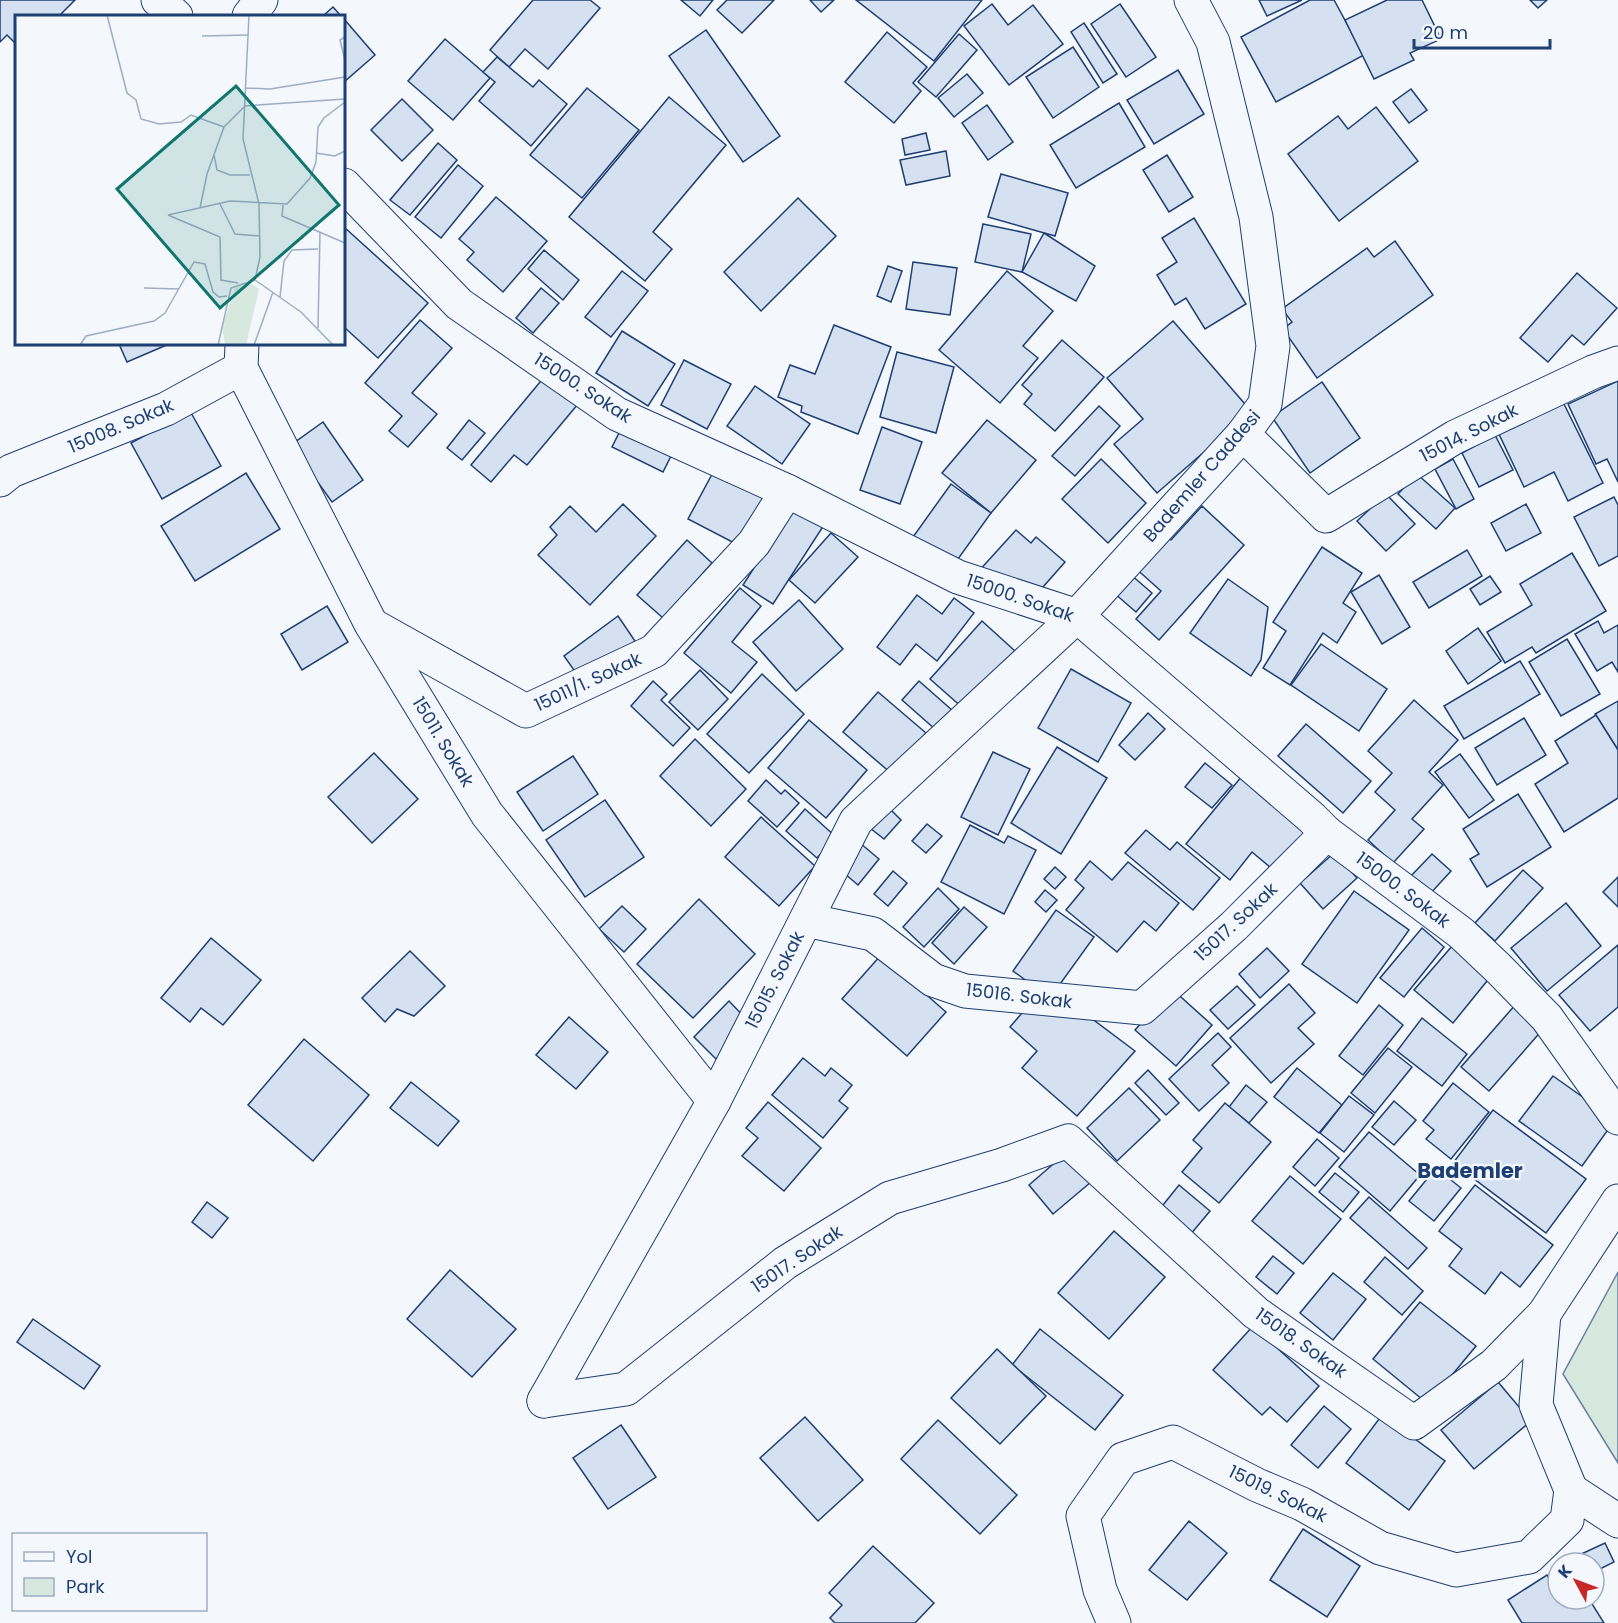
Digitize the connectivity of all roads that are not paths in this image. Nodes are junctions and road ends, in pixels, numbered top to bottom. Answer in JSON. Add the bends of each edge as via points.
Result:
{"nodes":[{"id":1,"x":158,"y":0,"type":"edge"},
{"id":2,"x":261,"y":0,"type":"edge"},
{"id":3,"x":1191,"y":0,"type":"edge"},
{"id":4,"x":175,"y":15,"type":"edge"},
{"id":5,"x":250,"y":15,"type":"edge"},
{"id":6,"x":345,"y":187,"type":"edge"},
{"id":7,"x":242,"y":356,"type":"edge"},
{"id":8,"x":1618,"y":363,"type":"edge"},
{"id":9,"x":1243,"y":434,"type":"junction"},
{"id":10,"x":0,"y":480,"type":"edge"},
{"id":11,"x":787,"y":491,"type":"junction"},
{"id":12,"x":1077,"y":616,"type":"junction"},
{"id":13,"x":371,"y":624,"type":"junction"},
{"id":14,"x":1327,"y":833,"type":"junction"},
{"id":15,"x":806,"y":921,"type":"junction"},
{"id":16,"x":1142,"y":1008,"type":"joint"},
{"id":17,"x":714,"y":1101,"type":"junction"},
{"id":18,"x":1618,"y":1118,"type":"edge"},
{"id":19,"x":1068,"y":1142,"type":"joint"},
{"id":20,"x":1618,"y":1201,"type":"edge"},
{"id":21,"x":1544,"y":1314,"type":"junction"},
{"id":22,"x":544,"y":1401,"type":"joint"},
{"id":23,"x":1571,"y":1490,"type":"junction"},
{"id":24,"x":1618,"y":1521,"type":"edge"},
{"id":25,"x":1114,"y":1623,"type":"edge"}],
"edges":[{"from":1,"to":4,"type":"street"},
{"from":2,"to":5,"type":"street"},
{"from":3,"to":9,"type":"street","name":"Bademler Caddesi","via":[[1213,42],[1256,217],[1273,346],[1265,404]]},
{"from":6,"to":11,"type":"street","name":"15000. Sokak","via":[[459,304],[617,414]]},
{"from":7,"to":10,"type":"street","name":"15008. Sokak","via":[[166,409],[11,471]]},
{"from":7,"to":13,"type":"street","name":"15011. Sokak"},
{"from":8,"to":9,"type":"street","name":"15014. Sokak","via":[[1455,436],[1326,516]]},
{"from":9,"to":12,"type":"street","name":"Bademler Caddesi"},
{"from":11,"to":12,"type":"street","name":"15000. Sokak","via":[[958,577]]},
{"from":11,"to":13,"type":"street","name":"15011/1. Sokak","via":[[754,543],[654,651],[526,711]]},
{"from":12,"to":14,"type":"street","name":"15000. Sokak"},
{"from":12,"to":15,"type":"street","name":"15015. Sokak","via":[[856,821]]},
{"from":13,"to":17,"type":"street","name":"15011. Sokak","via":[[487,814]]},
{"from":14,"to":16,"type":"street","name":"15017. Sokak","via":[[1234,926]]},
{"from":14,"to":18,"type":"street","name":"15000. Sokak","via":[[1461,933],[1498,968],[1546,1018]]},
{"from":15,"to":16,"type":"street","name":"15016. Sokak","via":[[873,934],[933,980],[965,991]]},
{"from":15,"to":17,"type":"street","name":"15015. Sokak"},
{"from":17,"to":22,"type":"street","name":"15015. Sokak"},
{"from":19,"to":21,"type":"street","name":"15018. Sokak","via":[[1256,1312],[1414,1423],[1494,1365]]},
{"from":19,"to":22,"type":"street","name":"15017. Sokak","via":[[1002,1166],[890,1198],[784,1263],[626,1389]]},
{"from":20,"to":21,"type":"street"},
{"from":21,"to":23,"type":"street","via":[[1536,1405]]},
{"from":23,"to":24,"type":"street"},
{"from":23,"to":25,"type":"street","name":"15019. Sokak","via":[[1567,1520],[1529,1557],[1456,1570],[1380,1548],[1302,1504],[1173,1442],[1123,1459],[1083,1516],[1100,1590]]}]}
